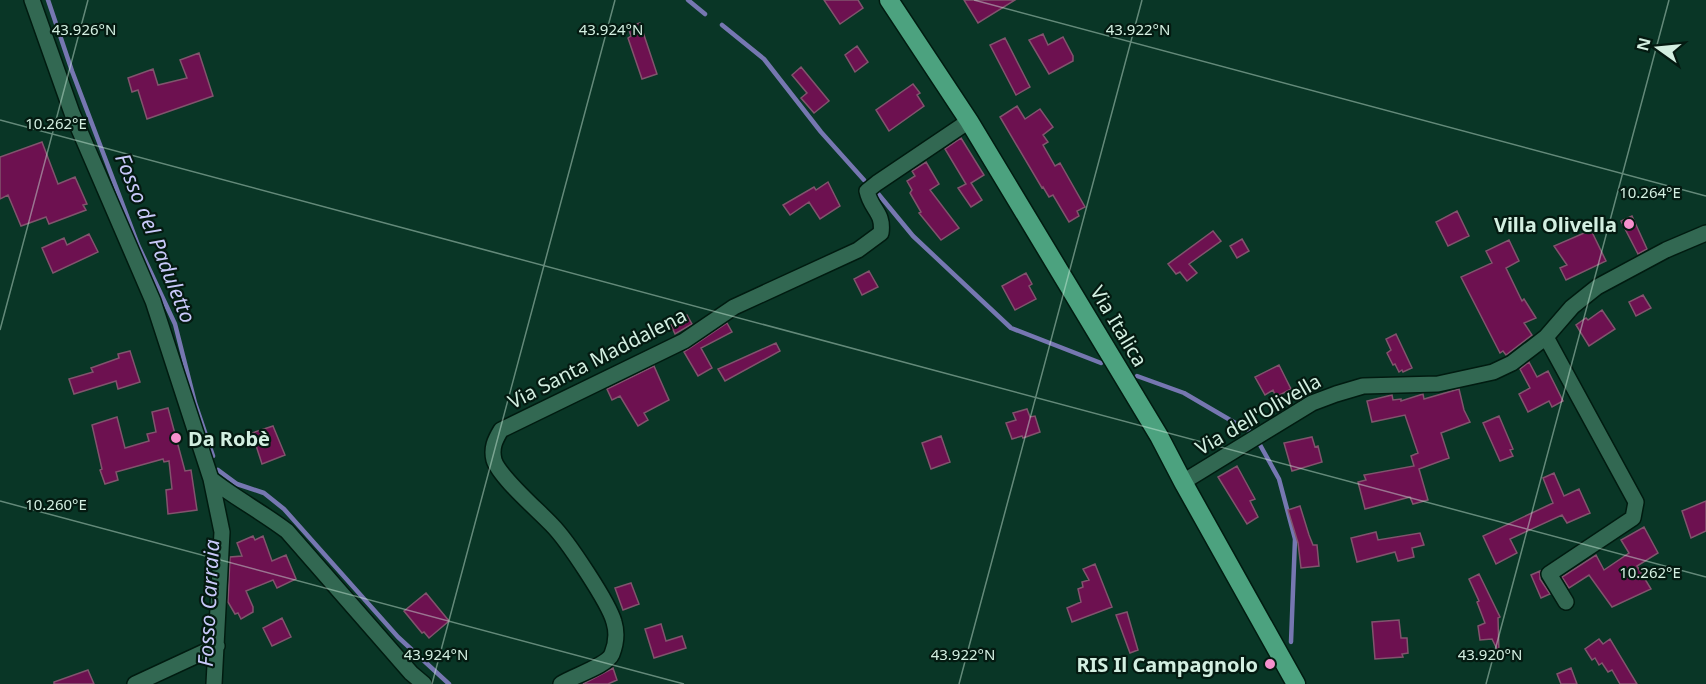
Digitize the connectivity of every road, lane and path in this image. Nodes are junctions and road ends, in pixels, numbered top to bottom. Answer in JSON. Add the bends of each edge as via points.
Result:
{"nodes":[{"id":1,"x":32,"y":0,"type":"edge"},
{"id":2,"x":889,"y":0,"type":"edge"},
{"id":3,"x":969,"y":121,"type":"junction"},
{"id":4,"x":1706,"y":233,"type":"edge"},
{"id":5,"x":1546,"y":337,"type":"junction"},
{"id":6,"x":211,"y":479,"type":"junction"},
{"id":7,"x":1183,"y":482,"type":"junction"},
{"id":8,"x":1566,"y":602,"type":"dead end"},
{"id":9,"x":217,"y":646,"type":"junction"},
{"id":10,"x":135,"y":684,"type":"edge"},
{"id":11,"x":214,"y":684,"type":"edge"},
{"id":12,"x":424,"y":684,"type":"edge"},
{"id":13,"x":561,"y":684,"type":"edge"},
{"id":14,"x":1296,"y":684,"type":"edge"}],
"edges":[{"from":1,"to":6,"type":"street","via":[[72,113],[153,301]]},
{"from":2,"to":3,"type":"main road","name":"Via Italica"},
{"from":3,"to":7,"type":"main road","name":"Via Italica"},
{"from":3,"to":13,"type":"street","name":"Via Santa Maddalena","via":[[872,187],[868,197],[883,221],[881,233],[858,250],[734,307],[684,341],[501,430],[493,444],[495,462],[515,489],[555,527],[614,621],[616,637],[611,656]]},
{"from":4,"to":5,"type":"street","name":"Via dell'Olivella","via":[[1597,287]]},
{"from":5,"to":7,"type":"street","name":"Via dell'Olivella","via":[[1493,372],[1438,384],[1363,386],[1336,394],[1312,404]]},
{"from":5,"to":8,"type":"street","via":[[1636,502],[1633,518],[1549,574]]},
{"from":6,"to":9,"type":"street","via":[[222,532]]},
{"from":6,"to":12,"type":"street","via":[[287,531]]},
{"from":7,"to":14,"type":"main road","name":"Via Italica"},
{"from":9,"to":10,"type":"street"},
{"from":9,"to":11,"type":"street"}]}
